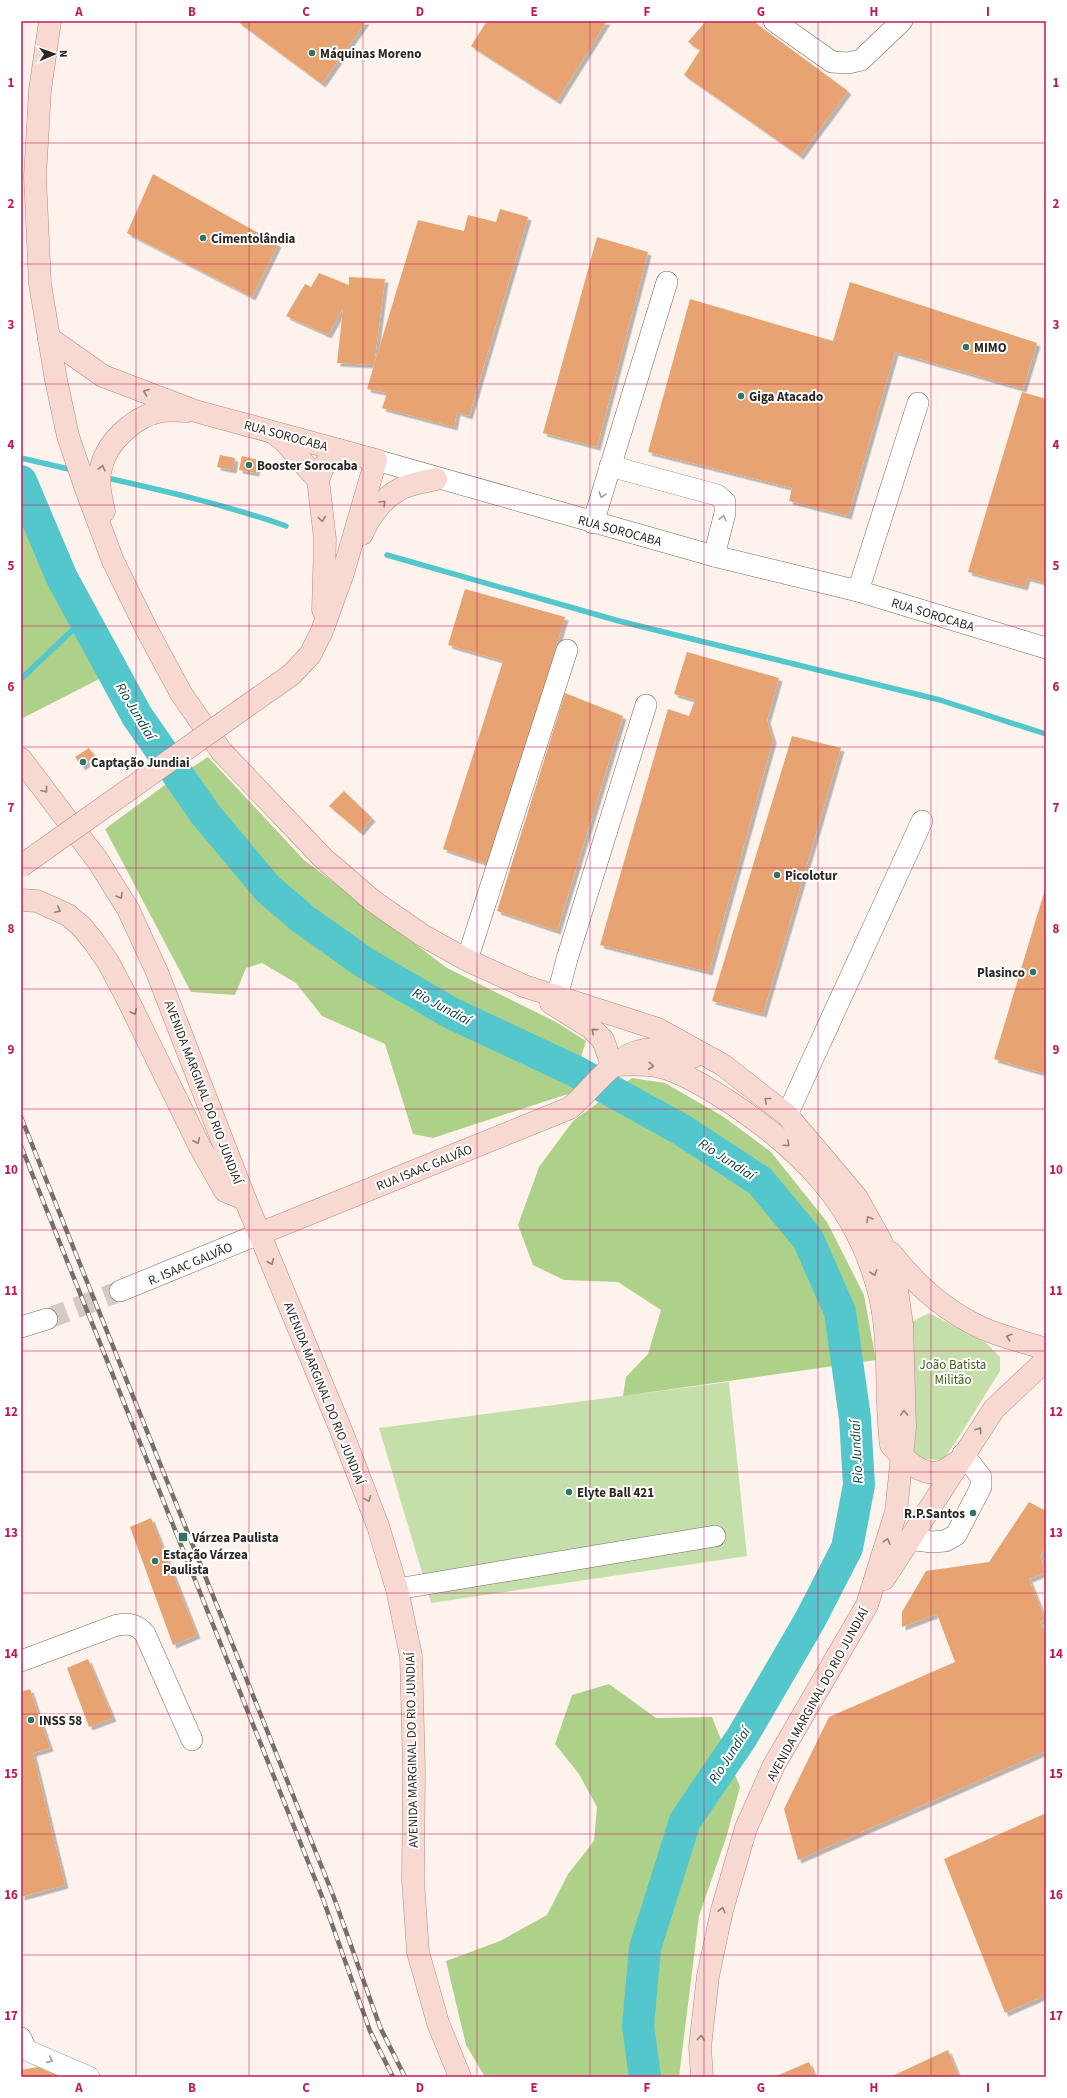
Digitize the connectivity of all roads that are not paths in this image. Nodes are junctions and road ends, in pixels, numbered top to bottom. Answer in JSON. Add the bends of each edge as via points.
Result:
{"nodes":[{"id":1,"x":50,"y":21,"type":"edge"},
{"id":2,"x":774,"y":21,"type":"edge"},
{"id":3,"x":902,"y":21,"type":"edge"},
{"id":4,"x":667,"y":282,"type":"dead end"},
{"id":5,"x":49,"y":338,"type":"junction"},
{"id":6,"x":918,"y":403,"type":"dead end"},
{"id":7,"x":195,"y":411,"type":"junction"},
{"id":8,"x":269,"y":430,"type":"junction"},
{"id":9,"x":339,"y":450,"type":"junction"},
{"id":10,"x":376,"y":460,"type":"junction"},
{"id":11,"x":610,"y":466,"type":"junction"},
{"id":12,"x":436,"y":478,"type":"junction"},
{"id":13,"x":318,"y":480,"type":"junction"},
{"id":14,"x":593,"y":523,"type":"junction"},
{"id":15,"x":714,"y":556,"type":"junction"},
{"id":16,"x":113,"y":561,"type":"junction"},
{"id":17,"x":343,"y":573,"type":"junction"},
{"id":18,"x":858,"y":591,"type":"junction"},
{"id":19,"x":322,"y":631,"type":"junction"},
{"id":20,"x":1046,"y":648,"type":"edge"},
{"id":21,"x":567,"y":650,"type":"dead end"},
{"id":22,"x":646,"y":705,"type":"dead end"},
{"id":23,"x":21,"y":759,"type":"edge"},
{"id":24,"x":922,"y":821,"type":"dead end"},
{"id":25,"x":21,"y":866,"type":"edge"},
{"id":26,"x":21,"y":900,"type":"edge"},
{"id":27,"x":467,"y":960,"type":"junction"},
{"id":28,"x":524,"y":986,"type":"junction"},
{"id":29,"x":557,"y":997,"type":"junction"},
{"id":30,"x":723,"y":1064,"type":"junction"},
{"id":31,"x":608,"y":1069,"type":"junction"},
{"id":32,"x":787,"y":1115,"type":"junction"},
{"id":33,"x":245,"y":1199,"type":"junction"},
{"id":34,"x":259,"y":1234,"type":"junction"},
{"id":35,"x":882,"y":1241,"type":"junction"},
{"id":36,"x":120,"y":1291,"type":"tunnel mouth"},
{"id":37,"x":47,"y":1319,"type":"tunnel mouth"},
{"id":38,"x":21,"y":1327,"type":"edge"},
{"id":39,"x":1046,"y":1349,"type":"edge"},
{"id":40,"x":1046,"y":1360,"type":"edge"},
{"id":41,"x":903,"y":1458,"type":"junction"},
{"id":42,"x":960,"y":1458,"type":"junction"},
{"id":43,"x":715,"y":1536,"type":"dead end"},
{"id":44,"x":908,"y":1539,"type":"junction"},
{"id":45,"x":397,"y":1589,"type":"junction"},
{"id":46,"x":867,"y":1605,"type":"junction"},
{"id":47,"x":21,"y":1661,"type":"edge"},
{"id":48,"x":192,"y":1740,"type":"dead end"},
{"id":49,"x":23,"y":2047,"type":"edge"},
{"id":50,"x":89,"y":2077,"type":"edge"},
{"id":51,"x":460,"y":2077,"type":"edge"},
{"id":52,"x":702,"y":2077,"type":"edge"}],
"edges":[{"from":1,"to":5,"type":"main road","name":"AVENIDA MARGINAL DO RIO JUNDIAÍ","via":[[40,90],[35,177],[40,284]]},
{"from":2,"to":3,"type":"street","via":[[832,62],[848,64],[861,60]]},
{"from":4,"to":11,"type":"street"},
{"from":7,"to":5,"type":"main road","one_way":true,"via":[[103,376]]},
{"from":5,"to":16,"type":"main road","name":"AVENIDA MARGINAL DO RIO JUNDIAÍ","via":[[68,436]]},
{"from":6,"to":18,"type":"street"},
{"from":7,"to":8,"type":"main road","name":"RUA SOROCABA"},
{"from":16,"to":7,"type":"main road","one_way":true,"via":[[99,485],[101,467],[108,451],[125,430],[148,415],[163,411]]},
{"from":8,"to":9,"type":"main road","name":"RUA SOROCABA"},
{"from":8,"to":13,"type":"main road","via":[[286,443]]},
{"from":9,"to":10,"type":"main road","name":"RUA SOROCABA"},
{"from":9,"to":13,"type":"main road","via":[[323,467]]},
{"from":10,"to":12,"type":"street","name":"RUA SOROCABA"},
{"from":10,"to":17,"type":"main road"},
{"from":11,"to":14,"type":"street","one_way":true},
{"from":15,"to":11,"type":"street","one_way":true,"via":[[725,513],[725,502],[717,494]]},
{"from":12,"to":14,"type":"street","name":"RUA SOROCABA"},
{"from":17,"to":12,"type":"main road","one_way":true,"via":[[367,522],[384,502],[400,490]]},
{"from":13,"to":19,"type":"main road","one_way":true,"via":[[325,539]]},
{"from":14,"to":15,"type":"street","name":"RUA SOROCABA"},
{"from":15,"to":18,"type":"street","name":"RUA SOROCABA"},
{"from":16,"to":27,"type":"main road","name":"AVENIDA MARGINAL DO RIO JUNDIAÍ","via":[[182,695],[222,752],[322,858],[373,901],[422,935]]},
{"from":17,"to":19,"type":"main road"},
{"from":18,"to":20,"type":"street","name":"RUA SOROCABA"},
{"from":19,"to":25,"type":"main road","bridge":true,"via":[[310,655],[290,675]]},
{"from":21,"to":27,"type":"street"},
{"from":22,"to":29,"type":"street"},
{"from":23,"to":33,"type":"main road","name":"AVENIDA MARGINAL DO RIO JUNDIAÍ","one_way":true,"via":[[98,861],[128,909],[157,972]]},
{"from":24,"to":32,"type":"street"},
{"from":26,"to":33,"type":"main road","one_way":true,"via":[[37,901],[68,915],[94,942],[126,996],[200,1147],[225,1191]]},
{"from":27,"to":28,"type":"main road","name":"AVENIDA MARGINAL DO RIO JUNDIAÍ"},
{"from":28,"to":29,"type":"main road","name":"AVENIDA MARGINAL DO RIO JUNDIAÍ"},
{"from":31,"to":28,"type":"main road","one_way":true,"via":[[603,1040],[591,1028]]},
{"from":29,"to":30,"type":"main road","name":"AVENIDA MARGINAL DO RIO JUNDIAÍ","via":[[658,1029]]},
{"from":30,"to":31,"type":"main road","name":"RUA ISAAC GALVÃO","via":[[653,1049],[636,1052]]},
{"from":32,"to":30,"type":"main road","name":"AVENIDA MARGINAL DO RIO JUNDIAÍ","one_way":true},
{"from":31,"to":34,"type":"main road","name":"RUA ISAAC GALVÃO","via":[[570,1108]]},
{"from":31,"to":41,"type":"main road","one_way":true,"via":[[660,1067],[712,1090],[785,1142],[817,1174],[846,1212],[864,1246],[878,1286],[885,1326],[892,1444]]},
{"from":35,"to":32,"type":"main road","name":"AVENIDA MARGINAL DO RIO JUNDIAÍ","one_way":true,"via":[[857,1198]]},
{"from":33,"to":34,"type":"main road","name":"AVENIDA MARGINAL DO RIO JUNDIAÍ"},
{"from":34,"to":36,"type":"street","name":"R. ISAAC GALVÃO"},
{"from":34,"to":45,"type":"main road","name":"AVENIDA MARGINAL DO RIO JUNDIAÍ","one_way":true,"via":[[344,1438],[378,1526]]},
{"from":39,"to":35,"type":"main road","one_way":true,"via":[[982,1328],[932,1298],[906,1272]]},
{"from":41,"to":35,"type":"main road","name":"AVENIDA MARGINAL DO RIO JUNDIAÍ","one_way":true,"via":[[905,1427],[902,1325],[896,1283]]},
{"from":37,"to":38,"type":"street"},
{"from":42,"to":40,"type":"main road","one_way":true,"via":[[994,1409]]},
{"from":41,"to":42,"type":"main road","via":[[928,1471],[942,1471]]},
{"from":46,"to":41,"type":"main road","name":"AVENIDA MARGINAL DO RIO JUNDIAÍ","one_way":true,"via":[[896,1512]]},
{"from":42,"to":44,"type":"main road"},
{"from":42,"to":44,"type":"street","via":[[981,1478],[982,1487],[956,1535],[945,1541]]},
{"from":43,"to":45,"type":"street"},
{"from":44,"to":46,"type":"main road"},
{"from":45,"to":51,"type":"main road","name":"AVENIDA MARGINAL DO RIO JUNDIAÍ","via":[[411,1656],[413,1880],[418,1952],[438,2023]]},
{"from":52,"to":46,"type":"main road","name":"AVENIDA MARGINAL DO RIO JUNDIAÍ","one_way":true,"via":[[700,2047],[708,1976],[722,1910],[746,1828],[774,1765]]},
{"from":47,"to":48,"type":"street","via":[[117,1625],[139,1626],[145,1634]]},
{"from":49,"to":50,"type":"street","one_way":true}]}
